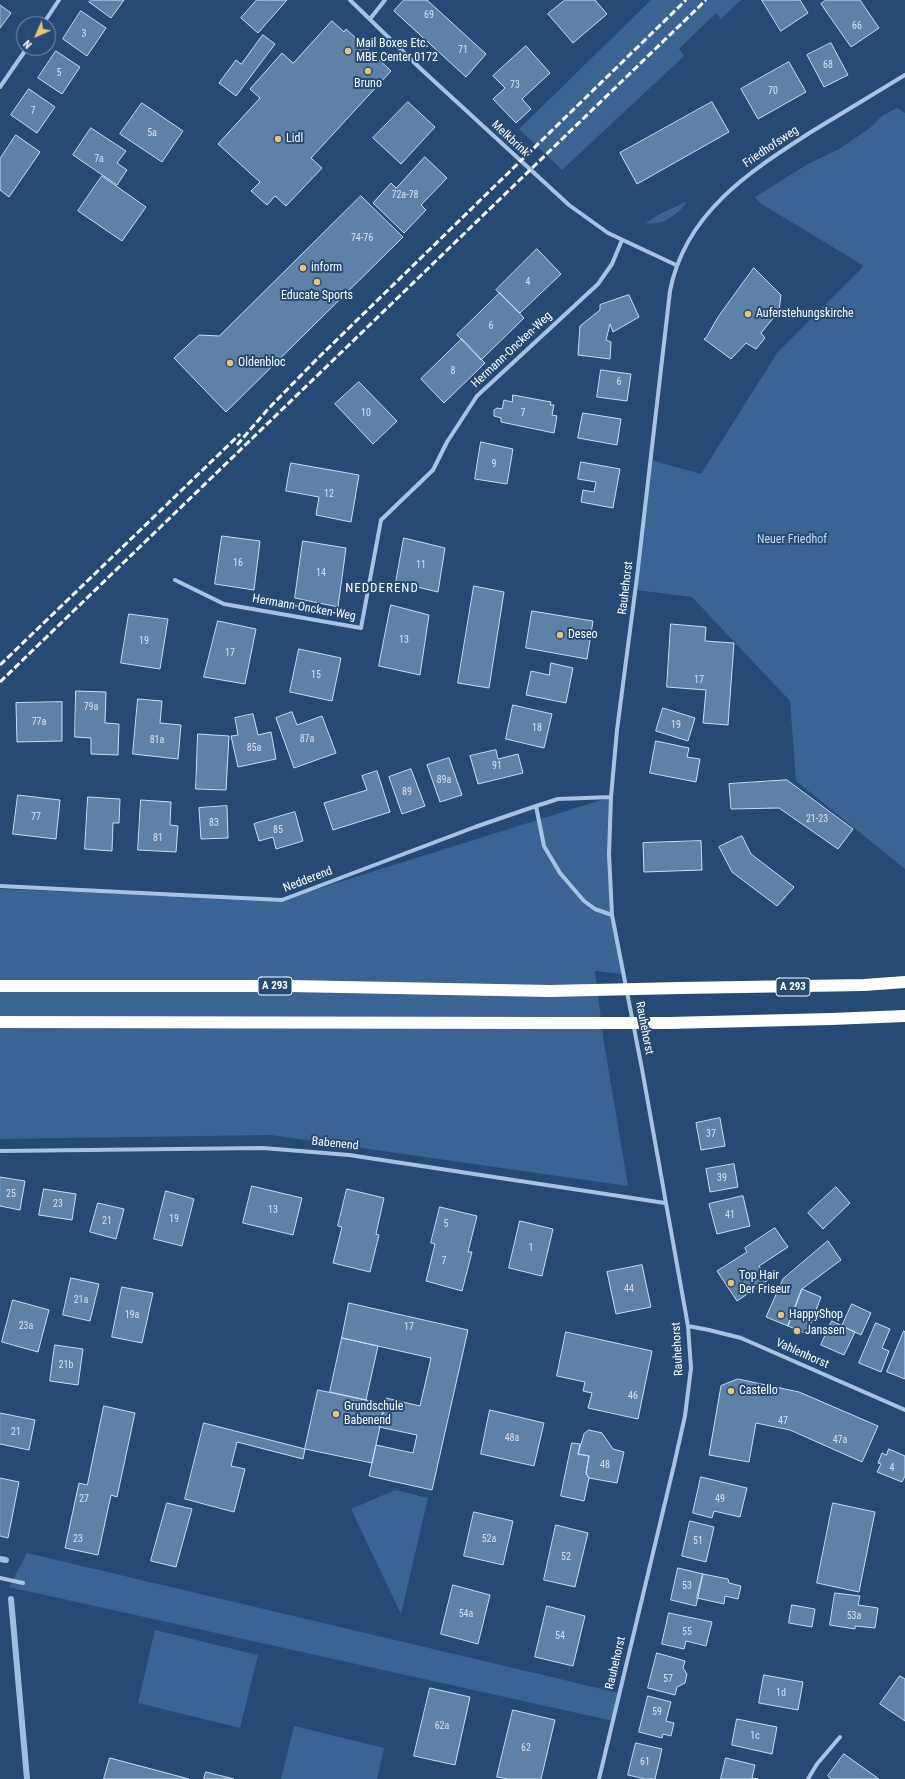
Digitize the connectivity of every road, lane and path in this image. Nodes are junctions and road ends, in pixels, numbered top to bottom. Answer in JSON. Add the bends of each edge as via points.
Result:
{"nodes":[{"id":1,"x":59,"y":0,"type":"edge"},
{"id":2,"x":350,"y":0,"type":"edge"},
{"id":3,"x":385,"y":0,"type":"edge"},
{"id":4,"x":48,"y":16,"type":"edge"},
{"id":5,"x":370,"y":18,"type":"junction"},
{"id":6,"x":21,"y":56,"type":"edge"},
{"id":7,"x":905,"y":75,"type":"edge"},
{"id":8,"x":0,"y":87,"type":"edge"},
{"id":9,"x":622,"y":240,"type":"junction"},
{"id":10,"x":676,"y":265,"type":"junction"},
{"id":11,"x":175,"y":580,"type":"dead end"},
{"id":12,"x":610,"y":797,"type":"junction"},
{"id":13,"x":536,"y":806,"type":"junction"},
{"id":14,"x":0,"y":886,"type":"edge"},
{"id":15,"x":612,"y":915,"type":"junction"},
{"id":16,"x":905,"y":982,"type":"edge"},
{"id":17,"x":0,"y":986,"type":"edge"},
{"id":18,"x":905,"y":1016,"type":"edge"},
{"id":19,"x":0,"y":1022,"type":"edge"},
{"id":20,"x":0,"y":1151,"type":"edge"},
{"id":21,"x":665,"y":1203,"type":"junction"},
{"id":22,"x":688,"y":1326,"type":"junction"},
{"id":23,"x":905,"y":1410,"type":"edge"},
{"id":24,"x":0,"y":1578,"type":"edge"},
{"id":25,"x":23,"y":1583,"type":"dead end"},
{"id":26,"x":840,"y":1737,"type":"dead end"},
{"id":27,"x":598,"y":1779,"type":"edge"},
{"id":28,"x":808,"y":1779,"type":"edge"}],
"edges":[{"from":1,"to":4,"type":"street"},
{"from":2,"to":5,"type":"street","name":"Melkbrink"},
{"from":3,"to":5,"type":"street"},
{"from":5,"to":9,"type":"street","name":"Melkbrink","via":[[422,70],[552,190],[594,224]]},
{"from":6,"to":8,"type":"street"},
{"from":7,"to":10,"type":"street","name":"Friedhofsweg","via":[[790,146],[731,188],[696,230]]},
{"from":9,"to":10,"type":"street","name":"Melkbrink"},
{"from":9,"to":11,"type":"street","name":"Hermann-Oncken-Weg","via":[[612,264],[598,284],[477,396],[447,442],[433,470],[381,520],[361,628],[224,604]]},
{"from":10,"to":12,"type":"street","name":"Rauhehorst","via":[[667,314]]},
{"from":12,"to":13,"type":"street","name":"Nedderend","via":[[580,797]]},
{"from":12,"to":15,"type":"street","name":"Rauhehorst"},
{"from":13,"to":14,"type":"street","name":"Nedderend","via":[[282,900]]},
{"from":13,"to":15,"type":"street","via":[[544,846],[560,873],[595,909]]},
{"from":15,"to":21,"type":"street","name":"Rauhehorst"},
{"from":16,"to":17,"type":"highway","number":"A 293","bridge":true,"via":[[550,991],[290,986]]},
{"from":18,"to":19,"type":"highway","bridge":true,"via":[[669,1023]]},
{"from":20,"to":21,"type":"street","name":"Babenend","via":[[271,1148],[349,1155]]},
{"from":21,"to":22,"type":"street","name":"Rauhehorst"},
{"from":22,"to":23,"type":"street","name":"Vahlenhorst","via":[[741,1338]]},
{"from":22,"to":27,"type":"street","name":"Rauhehorst","via":[[691,1368],[685,1416]]},
{"from":24,"to":25,"type":"street"},
{"from":26,"to":28,"type":"street","via":[[816,1764]]}]}
